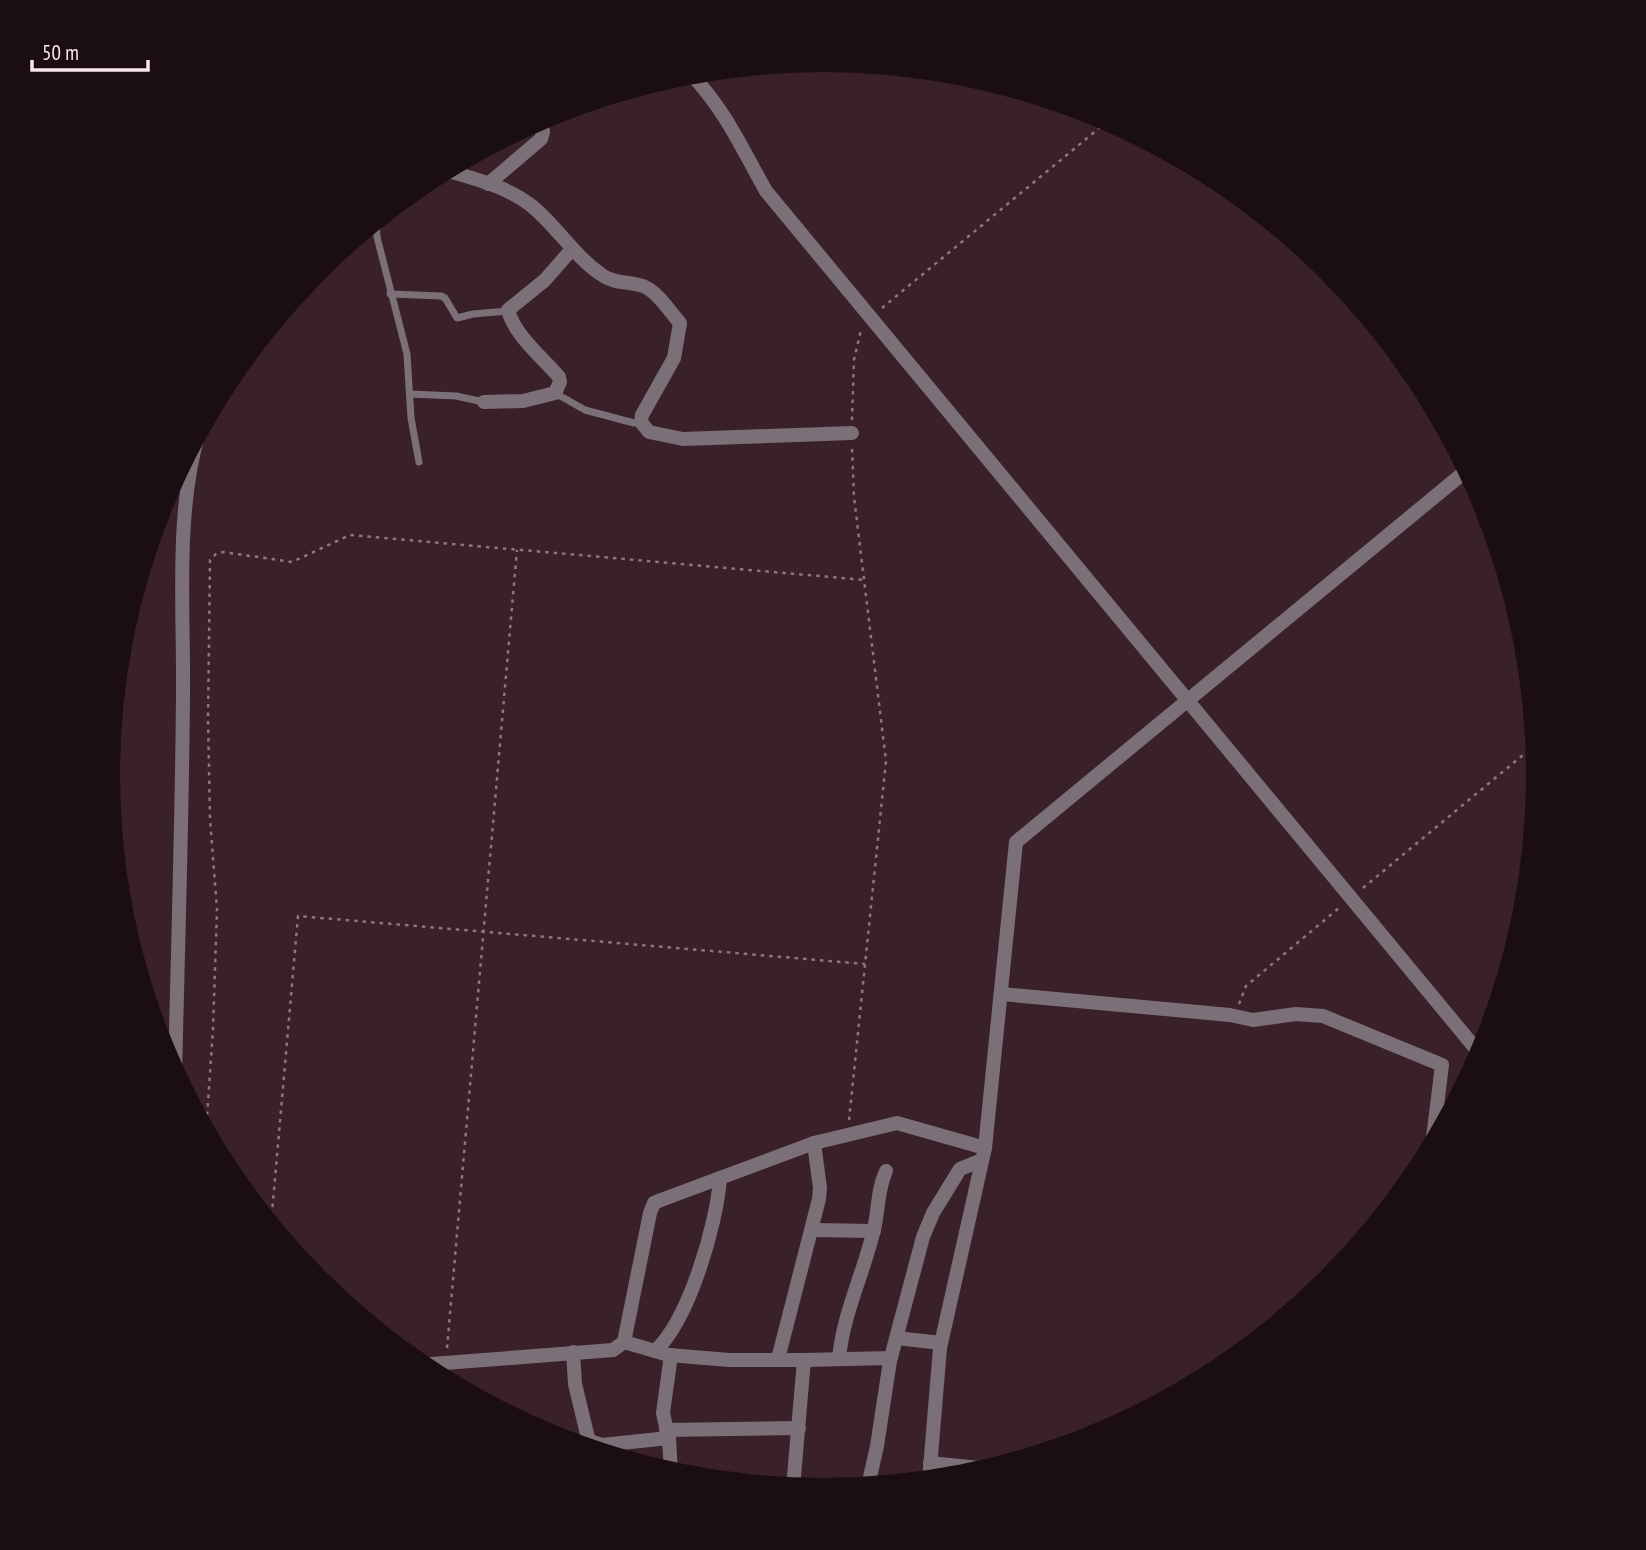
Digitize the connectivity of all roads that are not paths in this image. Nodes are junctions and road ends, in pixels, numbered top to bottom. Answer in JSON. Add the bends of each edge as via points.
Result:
{"nodes":[{"id":1,"x":698,"y":83,"type":"edge"},
{"id":2,"x":543,"y":130,"type":"edge"},
{"id":3,"x":458,"y":174,"type":"edge"},
{"id":4,"x":488,"y":184,"type":"junction"},
{"id":5,"x":377,"y":232,"type":"edge"},
{"id":6,"x":572,"y":249,"type":"junction"},
{"id":7,"x":390,"y":294,"type":"junction"},
{"id":8,"x":509,"y":312,"type":"junction"},
{"id":9,"x":555,"y":393,"type":"junction"},
{"id":10,"x":410,"y":394,"type":"junction"},
{"id":11,"x":484,"y":402,"type":"joint"},
{"id":12,"x":641,"y":422,"type":"junction"},
{"id":13,"x":852,"y":433,"type":"road end"},
{"id":14,"x":419,"y":462,"type":"dead end"},
{"id":15,"x":190,"y":468,"type":"edge"},
{"id":16,"x":1460,"y":476,"type":"edge"},
{"id":17,"x":1188,"y":701,"type":"junction"},
{"id":18,"x":1001,"y":994,"type":"junction"},
{"id":19,"x":1473,"y":1045,"type":"edge"},
{"id":20,"x":175,"y":1050,"type":"edge"},
{"id":21,"x":1435,"y":1122,"type":"edge"},
{"id":22,"x":814,"y":1143,"type":"junction"},
{"id":23,"x":984,"y":1154,"type":"junction"},
{"id":24,"x":886,"y":1171,"type":"dead end"},
{"id":25,"x":720,"y":1178,"type":"junction"},
{"id":26,"x":813,"y":1230,"type":"junction"},
{"id":27,"x":874,"y":1231,"type":"junction"},
{"id":28,"x":897,"y":1338,"type":"junction"},
{"id":29,"x":624,"y":1342,"type":"junction"},
{"id":30,"x":941,"y":1343,"type":"junction"},
{"id":31,"x":655,"y":1351,"type":"junction"},
{"id":32,"x":573,"y":1352,"type":"junction"},
{"id":33,"x":671,"y":1355,"type":"junction"},
{"id":34,"x":891,"y":1358,"type":"junction"},
{"id":35,"x":778,"y":1359,"type":"junction"},
{"id":36,"x":839,"y":1359,"type":"junction"},
{"id":37,"x":804,"y":1360,"type":"junction"},
{"id":38,"x":438,"y":1364,"type":"edge"},
{"id":39,"x":799,"y":1428,"type":"junction"},
{"id":40,"x":668,"y":1434,"type":"junction"},
{"id":41,"x":588,"y":1438,"type":"edge"},
{"id":42,"x":607,"y":1444,"type":"edge"},
{"id":43,"x":670,"y":1461,"type":"edge"},
{"id":44,"x":930,"y":1463,"type":"junction"},
{"id":45,"x":956,"y":1466,"type":"edge"},
{"id":46,"x":930,"y":1470,"type":"edge"},
{"id":47,"x":794,"y":1477,"type":"edge"},
{"id":48,"x":870,"y":1477,"type":"edge"}],
"edges":[{"from":1,"to":17,"type":"street","via":[[722,111],[766,191]]},
{"from":2,"to":4,"type":"street","via":[[541,139]]},
{"from":3,"to":4,"type":"street"},
{"from":4,"to":6,"type":"street","via":[[534,208]]},
{"from":5,"to":7,"type":"lane"},
{"from":6,"to":8,"type":"street"},
{"from":6,"to":12,"type":"street","via":[[603,276],[649,288],[680,323],[674,358]]},
{"from":7,"to":8,"type":"lane","via":[[441,296],[457,318]]},
{"from":7,"to":10,"type":"lane","via":[[407,354]]},
{"from":8,"to":9,"type":"street","via":[[559,377]]},
{"from":9,"to":11,"type":"street","via":[[523,401]]},
{"from":9,"to":12,"type":"lane","via":[[585,410]]},
{"from":10,"to":11,"type":"lane"},
{"from":10,"to":14,"type":"lane"},
{"from":12,"to":13,"type":"street","via":[[649,432],[683,439]]},
{"from":15,"to":20,"type":"street","via":[[184,542]]},
{"from":16,"to":17,"type":"street"},
{"from":17,"to":18,"type":"street","via":[[1016,842]]},
{"from":17,"to":19,"type":"street"},
{"from":18,"to":21,"type":"street","via":[[1253,1020],[1296,1014],[1323,1016],[1441,1065]]},
{"from":18,"to":23,"type":"street"},
{"from":22,"to":23,"type":"street","via":[[897,1123]]},
{"from":22,"to":25,"type":"street"},
{"from":22,"to":26,"type":"street","via":[[820,1188]]},
{"from":23,"to":28,"type":"street","via":[[960,1169],[933,1213]]},
{"from":23,"to":30,"type":"street"},
{"from":24,"to":27,"type":"street","via":[[879,1185]]},
{"from":25,"to":29,"type":"street","via":[[654,1203]]},
{"from":25,"to":31,"type":"street","via":[[690,1297],[678,1324]]},
{"from":26,"to":27,"type":"street"},
{"from":26,"to":35,"type":"street"},
{"from":27,"to":36,"type":"street","via":[[848,1307]]},
{"from":28,"to":30,"type":"street"},
{"from":28,"to":34,"type":"street"},
{"from":29,"to":31,"type":"street"},
{"from":29,"to":32,"type":"street","via":[[613,1350]]},
{"from":30,"to":44,"type":"street"},
{"from":31,"to":33,"type":"street"},
{"from":32,"to":38,"type":"street"},
{"from":32,"to":41,"type":"street","via":[[575,1384]]},
{"from":33,"to":35,"type":"street"},
{"from":33,"to":40,"type":"street","via":[[663,1413]]},
{"from":34,"to":36,"type":"street"},
{"from":34,"to":48,"type":"street"},
{"from":35,"to":37,"type":"street"},
{"from":36,"to":37,"type":"street"},
{"from":37,"to":39,"type":"street"},
{"from":39,"to":40,"type":"street"},
{"from":39,"to":47,"type":"street"},
{"from":40,"to":42,"type":"street"},
{"from":40,"to":43,"type":"street"},
{"from":44,"to":45,"type":"street"},
{"from":44,"to":46,"type":"street"}]}
